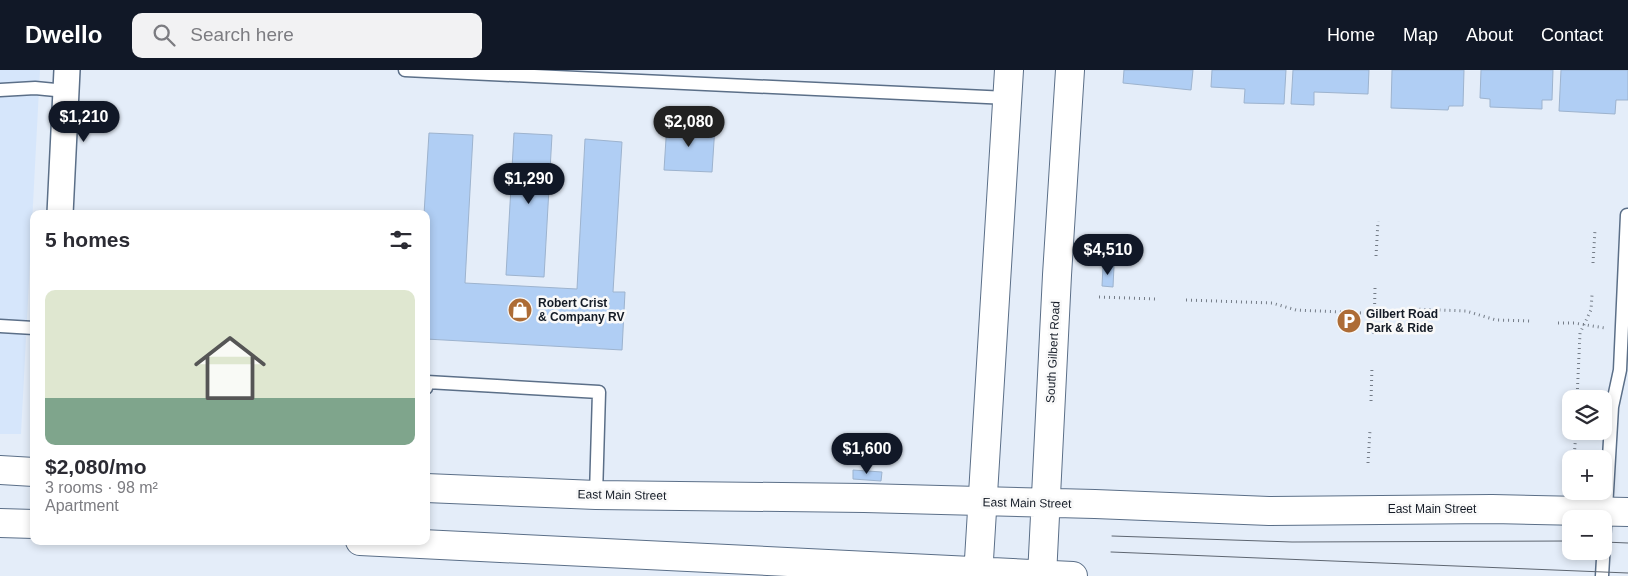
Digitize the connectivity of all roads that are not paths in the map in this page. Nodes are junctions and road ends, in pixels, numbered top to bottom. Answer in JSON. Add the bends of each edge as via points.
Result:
{"nodes":[{"id":1,"x":405,"y":70,"type":"edge"},
{"id":2,"x":1010,"y":70,"type":"edge"},
{"id":3,"x":1070,"y":70,"type":"edge"},
{"id":4,"x":429,"y":71,"type":"edge"},
{"id":5,"x":67,"y":81,"type":"edge"},
{"id":6,"x":0,"y":90,"type":"edge"},
{"id":7,"x":1008,"y":98,"type":"junction"},
{"id":8,"x":60,"y":210,"type":"edge"},
{"id":9,"x":1626,"y":215,"type":"dead end"},
{"id":10,"x":0,"y":326,"type":"edge"},
{"id":11,"x":30,"y":328,"type":"edge"},
{"id":12,"x":1624,"y":370,"type":"edge"},
{"id":13,"x":430,"y":382,"type":"edge"},
{"id":14,"x":0,"y":470,"type":"edge"},
{"id":15,"x":30,"y":472,"type":"edge"},
{"id":16,"x":430,"y":488,"type":"edge"},
{"id":17,"x":596,"y":495,"type":"junction"},
{"id":18,"x":982,"y":502,"type":"junction"},
{"id":19,"x":1045,"y":503,"type":"junction"},
{"id":20,"x":1617,"y":512,"type":"edge"},
{"id":21,"x":0,"y":522,"type":"edge"},
{"id":22,"x":30,"y":524,"type":"edge"},
{"id":23,"x":430,"y":545,"type":"edge"},
{"id":24,"x":978,"y":573,"type":"edge"},
{"id":25,"x":1042,"y":575,"type":"edge"},
{"id":26,"x":1073,"y":576,"type":"edge"},
{"id":27,"x":1602,"y":576,"type":"edge"}],
"edges":[{"from":1,"to":4,"type":"lane"},
{"from":2,"to":7,"type":"main road"},
{"from":3,"to":19,"type":"main road","name":"South Gilbert Road"},
{"from":4,"to":7,"type":"lane"},
{"from":5,"to":6,"type":"lane","via":[[35,88]]},
{"from":5,"to":8,"type":"street"},
{"from":7,"to":18,"type":"main road"},
{"from":9,"to":12,"type":"lane"},
{"from":10,"to":11,"type":"lane"},
{"from":12,"to":20,"type":"lane","via":[[1612,407]]},
{"from":13,"to":17,"type":"lane","via":[[599,392]]},
{"from":14,"to":15,"type":"main road"},
{"from":16,"to":17,"type":"main road","name":"East Main Street"},
{"from":17,"to":18,"type":"main road","name":"East Main Street"},
{"from":18,"to":19,"type":"main road","name":"East Main Street"},
{"from":18,"to":24,"type":"main road"},
{"from":19,"to":20,"type":"main road","name":"East Main Street","via":[[1261,511],[1492,509]]},
{"from":19,"to":25,"type":"main road","name":"South Gilbert Road"},
{"from":20,"to":27,"type":"lane"},
{"from":21,"to":22,"type":"main road"},
{"from":23,"to":24,"type":"main road"},
{"from":24,"to":25,"type":"main road"},
{"from":25,"to":26,"type":"main road"}]}
